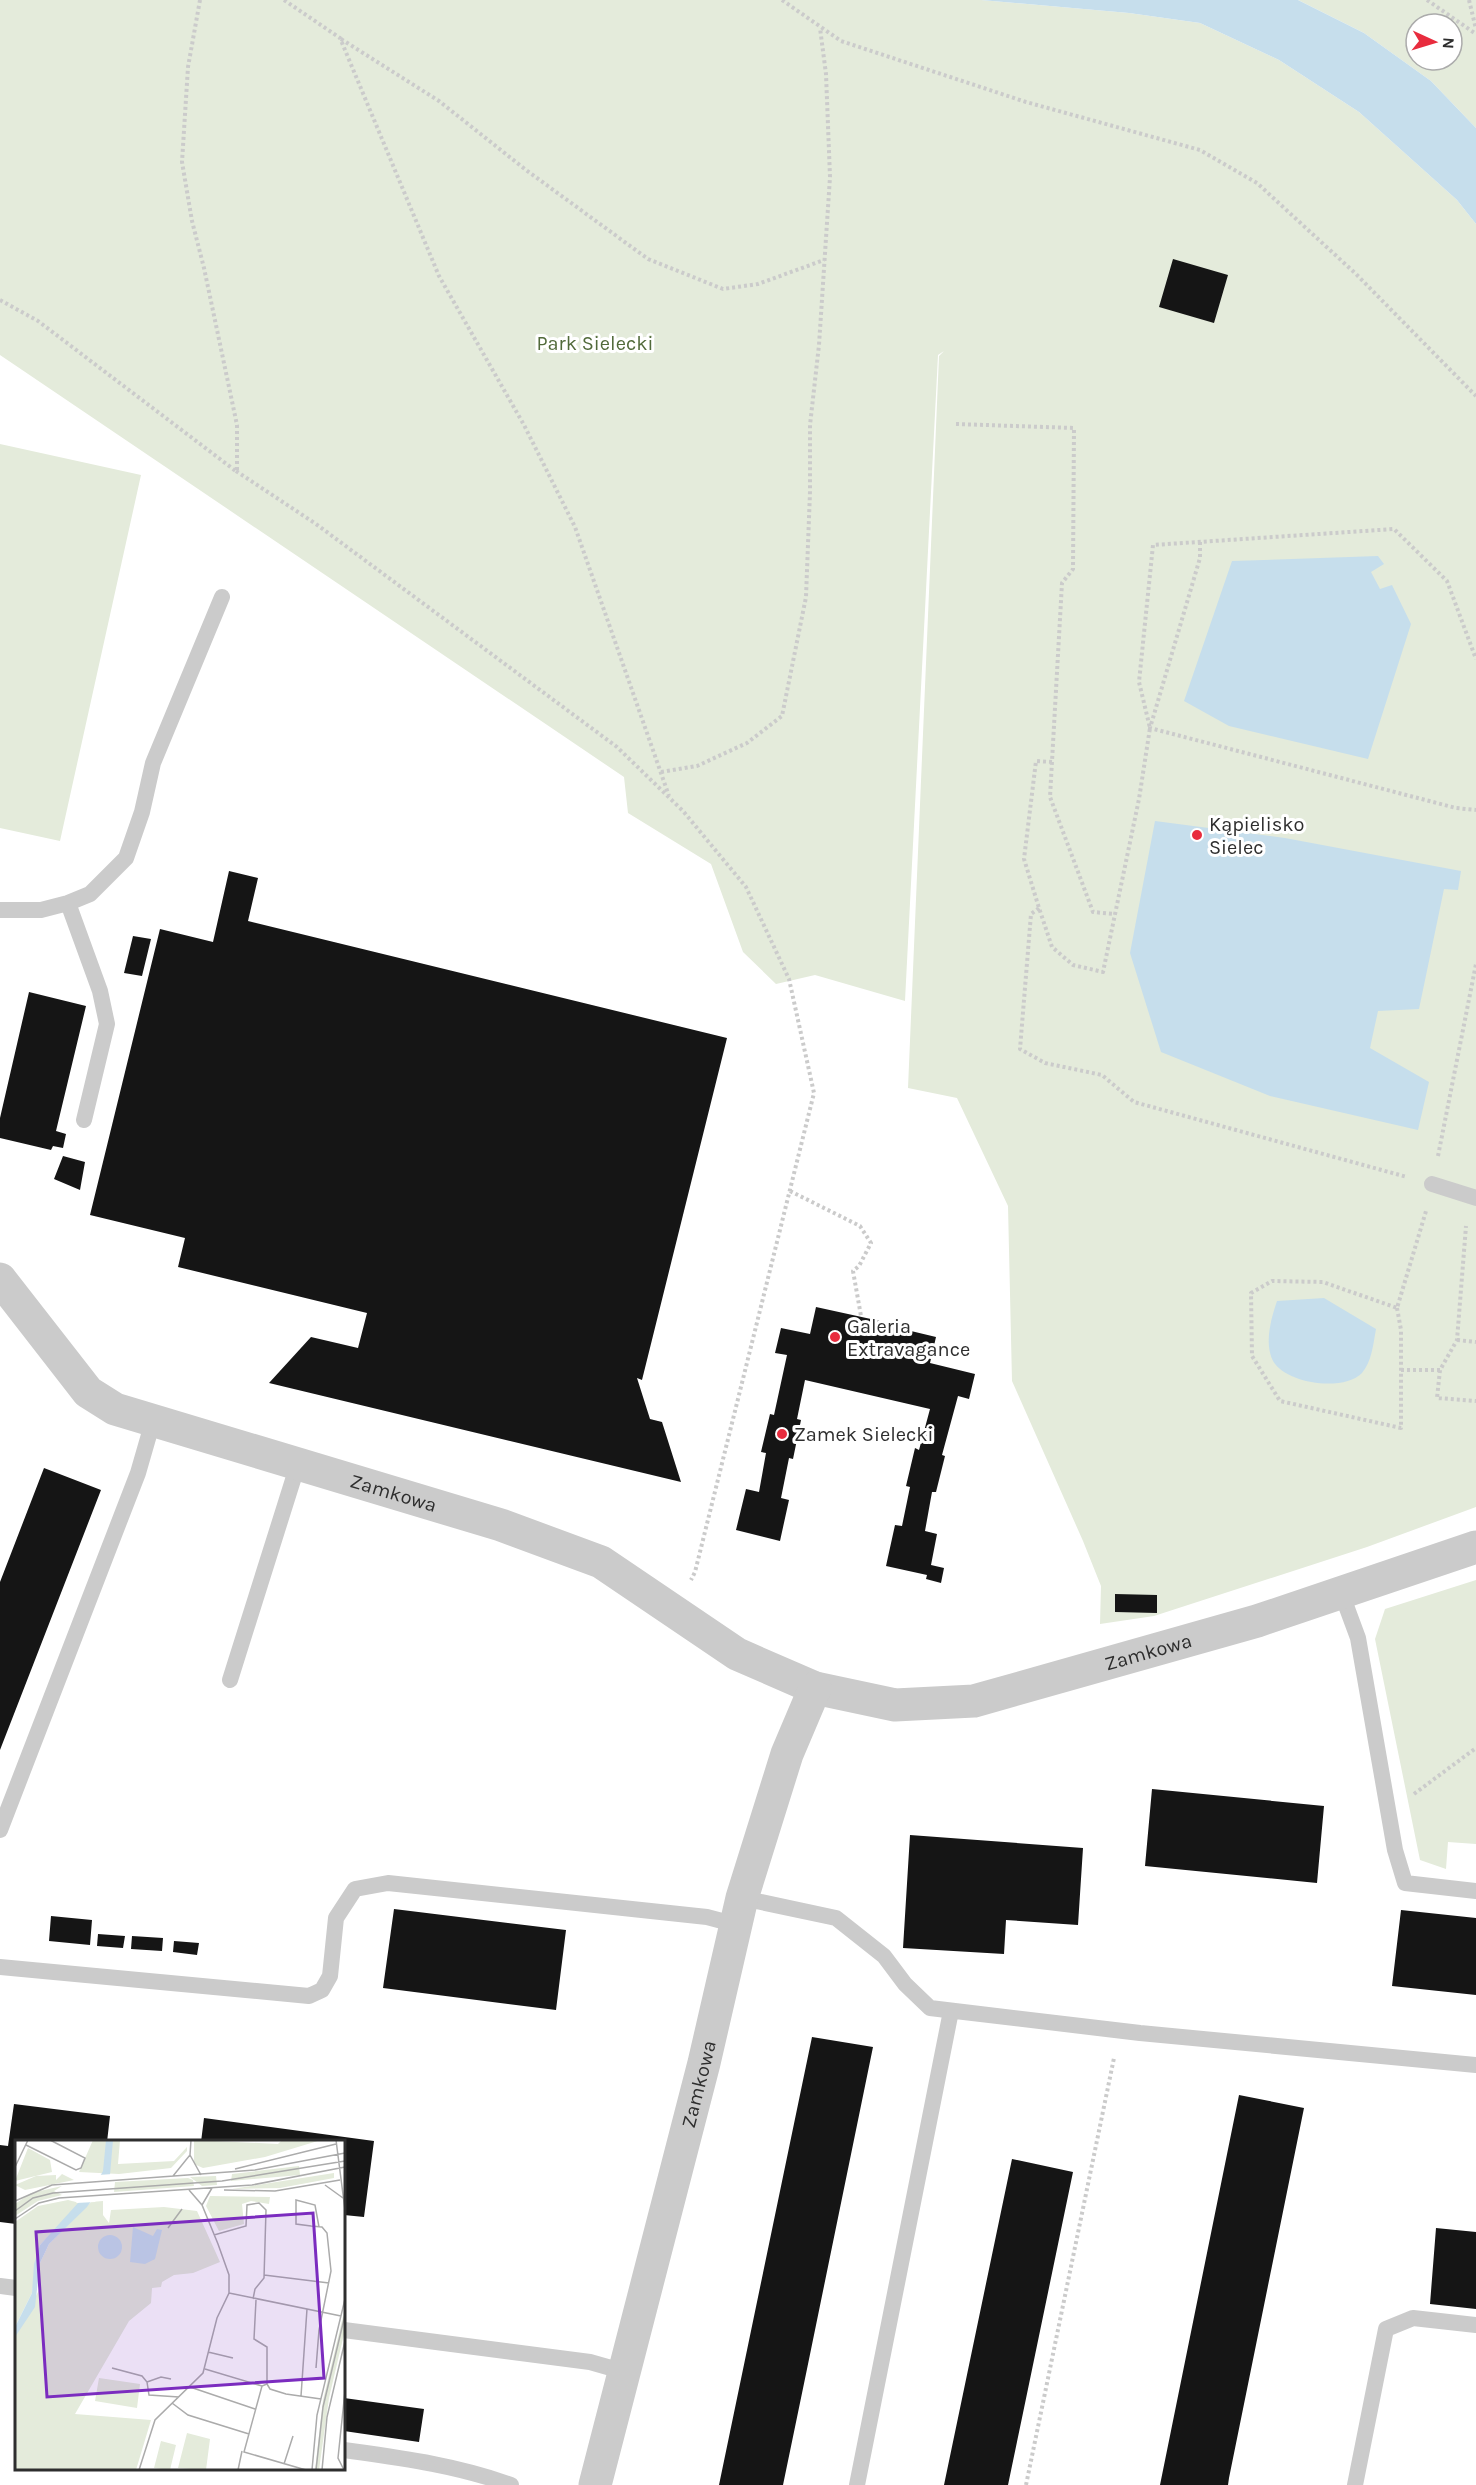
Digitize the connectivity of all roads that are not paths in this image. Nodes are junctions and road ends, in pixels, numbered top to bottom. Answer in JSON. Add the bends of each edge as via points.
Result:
{"nodes":[{"id":1,"x":222,"y":597,"type":"dead end"},
{"id":2,"x":68,"y":903,"type":"junction"},
{"id":3,"x":0,"y":910,"type":"edge"},
{"id":4,"x":84,"y":1120,"type":"dead end"},
{"id":5,"x":1432,"y":1184,"type":"road end"},
{"id":6,"x":1472,"y":1197,"type":"edge"},
{"id":7,"x":0,"y":1280,"type":"edge"},
{"id":8,"x":153,"y":1421,"type":"junction"},
{"id":9,"x":298,"y":1464,"type":"junction"},
{"id":10,"x":1476,"y":1546,"type":"edge"},
{"id":11,"x":1341,"y":1592,"type":"junction"},
{"id":12,"x":230,"y":1680,"type":"dead end"},
{"id":13,"x":815,"y":1688,"type":"junction"},
{"id":14,"x":0,"y":1830,"type":"edge"},
{"id":15,"x":1476,"y":1891,"type":"edge"},
{"id":16,"x":740,"y":1912,"type":"junction"},
{"id":17,"x":0,"y":1967,"type":"edge"},
{"id":18,"x":951,"y":2011,"type":"junction"},
{"id":19,"x":1476,"y":2065,"type":"edge"},
{"id":20,"x":0,"y":2286,"type":"edge"},
{"id":21,"x":15,"y":2288,"type":"edge"},
{"id":22,"x":1476,"y":2325,"type":"edge"},
{"id":23,"x":345,"y":2330,"type":"edge"},
{"id":24,"x":625,"y":2372,"type":"junction"},
{"id":25,"x":345,"y":2450,"type":"edge"},
{"id":26,"x":510,"y":2485,"type":"edge"},
{"id":27,"x":596,"y":2485,"type":"edge"},
{"id":28,"x":857,"y":2485,"type":"edge"},
{"id":29,"x":1355,"y":2485,"type":"edge"}],
"edges":[{"from":1,"to":2,"type":"lane","via":[[153,763],[126,858],[90,894]]},
{"from":2,"to":3,"type":"lane","via":[[41,910]]},
{"from":2,"to":4,"type":"lane","via":[[100,991],[107,1024]]},
{"from":5,"to":6,"type":"lane"},
{"from":7,"to":8,"type":"street","name":"Zamkowa","via":[[88,1392],[116,1409]]},
{"from":8,"to":9,"type":"street","name":"Zamkowa"},
{"from":8,"to":14,"type":"lane","via":[[138,1473]]},
{"from":9,"to":12,"type":"lane"},
{"from":9,"to":13,"type":"street","name":"Zamkowa","via":[[501,1525],[601,1562],[737,1654]]},
{"from":10,"to":11,"type":"street","name":"Zamkowa"},
{"from":11,"to":13,"type":"street","name":"Zamkowa","via":[[1184,1644],[974,1701],[895,1705]]},
{"from":11,"to":15,"type":"lane","via":[[1358,1638],[1395,1850],[1405,1883]]},
{"from":13,"to":16,"type":"street","name":"Zamkowa","via":[[787,1754]]},
{"from":16,"to":17,"type":"lane","via":[[707,1917],[388,1883],[355,1889],[336,1918],[330,1976],[322,1990],[309,1996]]},
{"from":16,"to":18,"type":"lane","via":[[836,1918],[884,1956],[930,2008]]},
{"from":16,"to":24,"type":"street","name":"Zamkowa"},
{"from":18,"to":19,"type":"lane"},
{"from":18,"to":28,"type":"lane"},
{"from":20,"to":21,"type":"lane"},
{"from":22,"to":29,"type":"lane","via":[[1413,2318],[1386,2329]]},
{"from":23,"to":24,"type":"lane","via":[[590,2362]]},
{"from":24,"to":27,"type":"street","name":"Zamkowa"},
{"from":25,"to":26,"type":"lane","via":[[433,2462]]}]}
